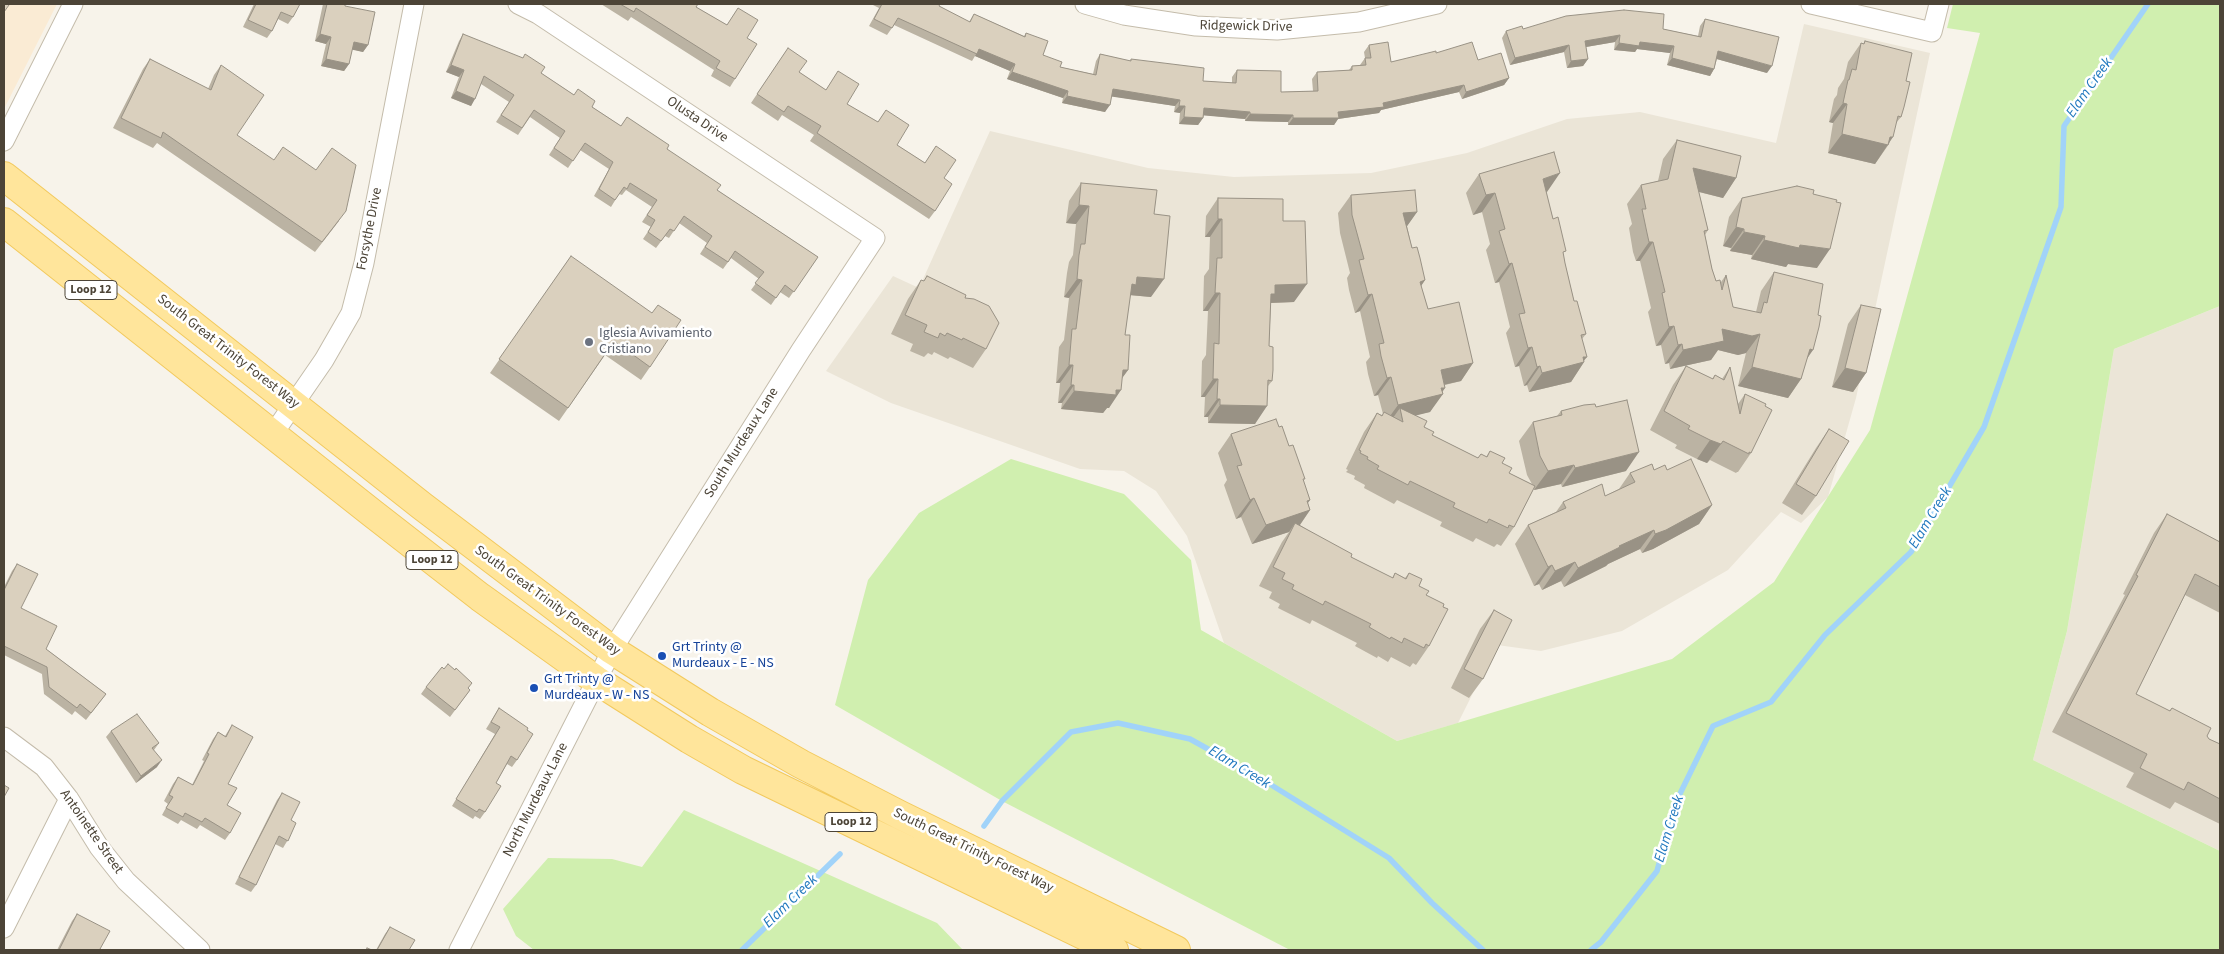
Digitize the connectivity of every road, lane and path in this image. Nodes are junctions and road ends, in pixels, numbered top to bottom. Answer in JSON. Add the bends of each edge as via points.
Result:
{"nodes":[{"id":1,"x":73,"y":4,"type":"edge"},
{"id":2,"x":414,"y":4,"type":"edge"},
{"id":3,"x":518,"y":4,"type":"edge"},
{"id":4,"x":1085,"y":4,"type":"edge"},
{"id":5,"x":1437,"y":4,"type":"edge"},
{"id":6,"x":1811,"y":4,"type":"edge"},
{"id":7,"x":1939,"y":4,"type":"edge"},
{"id":8,"x":4,"y":140,"type":"edge"},
{"id":9,"x":4,"y":176,"type":"edge"},
{"id":10,"x":4,"y":222,"type":"edge"},
{"id":11,"x":875,"y":238,"type":"joint"},
{"id":12,"x":294,"y":405,"type":"junction"},
{"id":13,"x":273,"y":434,"type":"junction"},
{"id":14,"x":612,"y":650,"type":"junction"},
{"id":15,"x":596,"y":680,"type":"junction"},
{"id":16,"x":4,"y":737,"type":"edge"},
{"id":17,"x":68,"y":800,"type":"junction"},
{"id":18,"x":4,"y":928,"type":"edge"},
{"id":19,"x":200,"y":950,"type":"edge"},
{"id":20,"x":459,"y":950,"type":"edge"},
{"id":21,"x":1114,"y":950,"type":"edge"},
{"id":22,"x":1176,"y":950,"type":"edge"}],
"edges":[{"from":1,"to":8,"type":"street"},
{"from":2,"to":12,"type":"street","name":"Forsythe Drive","via":[[364,263],[351,313]]},
{"from":3,"to":11,"type":"street","name":"Olusta Drive","via":[[538,14]]},
{"from":4,"to":5,"type":"street","name":"Ridgewick Drive","via":[[1124,15],[1196,26],[1277,30],[1359,22]]},
{"from":6,"to":7,"type":"street","via":[[1932,32]]},
{"from":9,"to":12,"type":"main road","name":"South Great Trinity Forest Way","number":"Loop 12"},
{"from":10,"to":13,"type":"main road","name":"South Great Trinity Forest Way","number":"Loop 12"},
{"from":11,"to":14,"type":"street","name":"South Murdeaux Lane"},
{"from":12,"to":13,"type":"street","name":"Forsythe Drive"},
{"from":12,"to":14,"type":"main road","name":"South Great Trinity Forest Way","number":"Loop 12","via":[[444,524]]},
{"from":13,"to":15,"type":"main road","name":"South Great Trinity Forest Way","number":"Loop 12","via":[[480,597]]},
{"from":14,"to":15,"type":"street","name":"North Murdeaux Lane"},
{"from":14,"to":22,"type":"main road","name":"South Great Trinity Forest Way","number":"Loop 12","via":[[801,764],[900,816]]},
{"from":15,"to":20,"type":"street","name":"North Murdeaux Lane"},
{"from":15,"to":21,"type":"main road","name":"South Great Trinity Forest Way","number":"Loop 12","via":[[743,770]]},
{"from":16,"to":17,"type":"street","name":"Antoinette Street","via":[[44,767]]},
{"from":17,"to":18,"type":"street"},
{"from":17,"to":19,"type":"street","name":"Antoinette Street","via":[[126,881]]}]}
